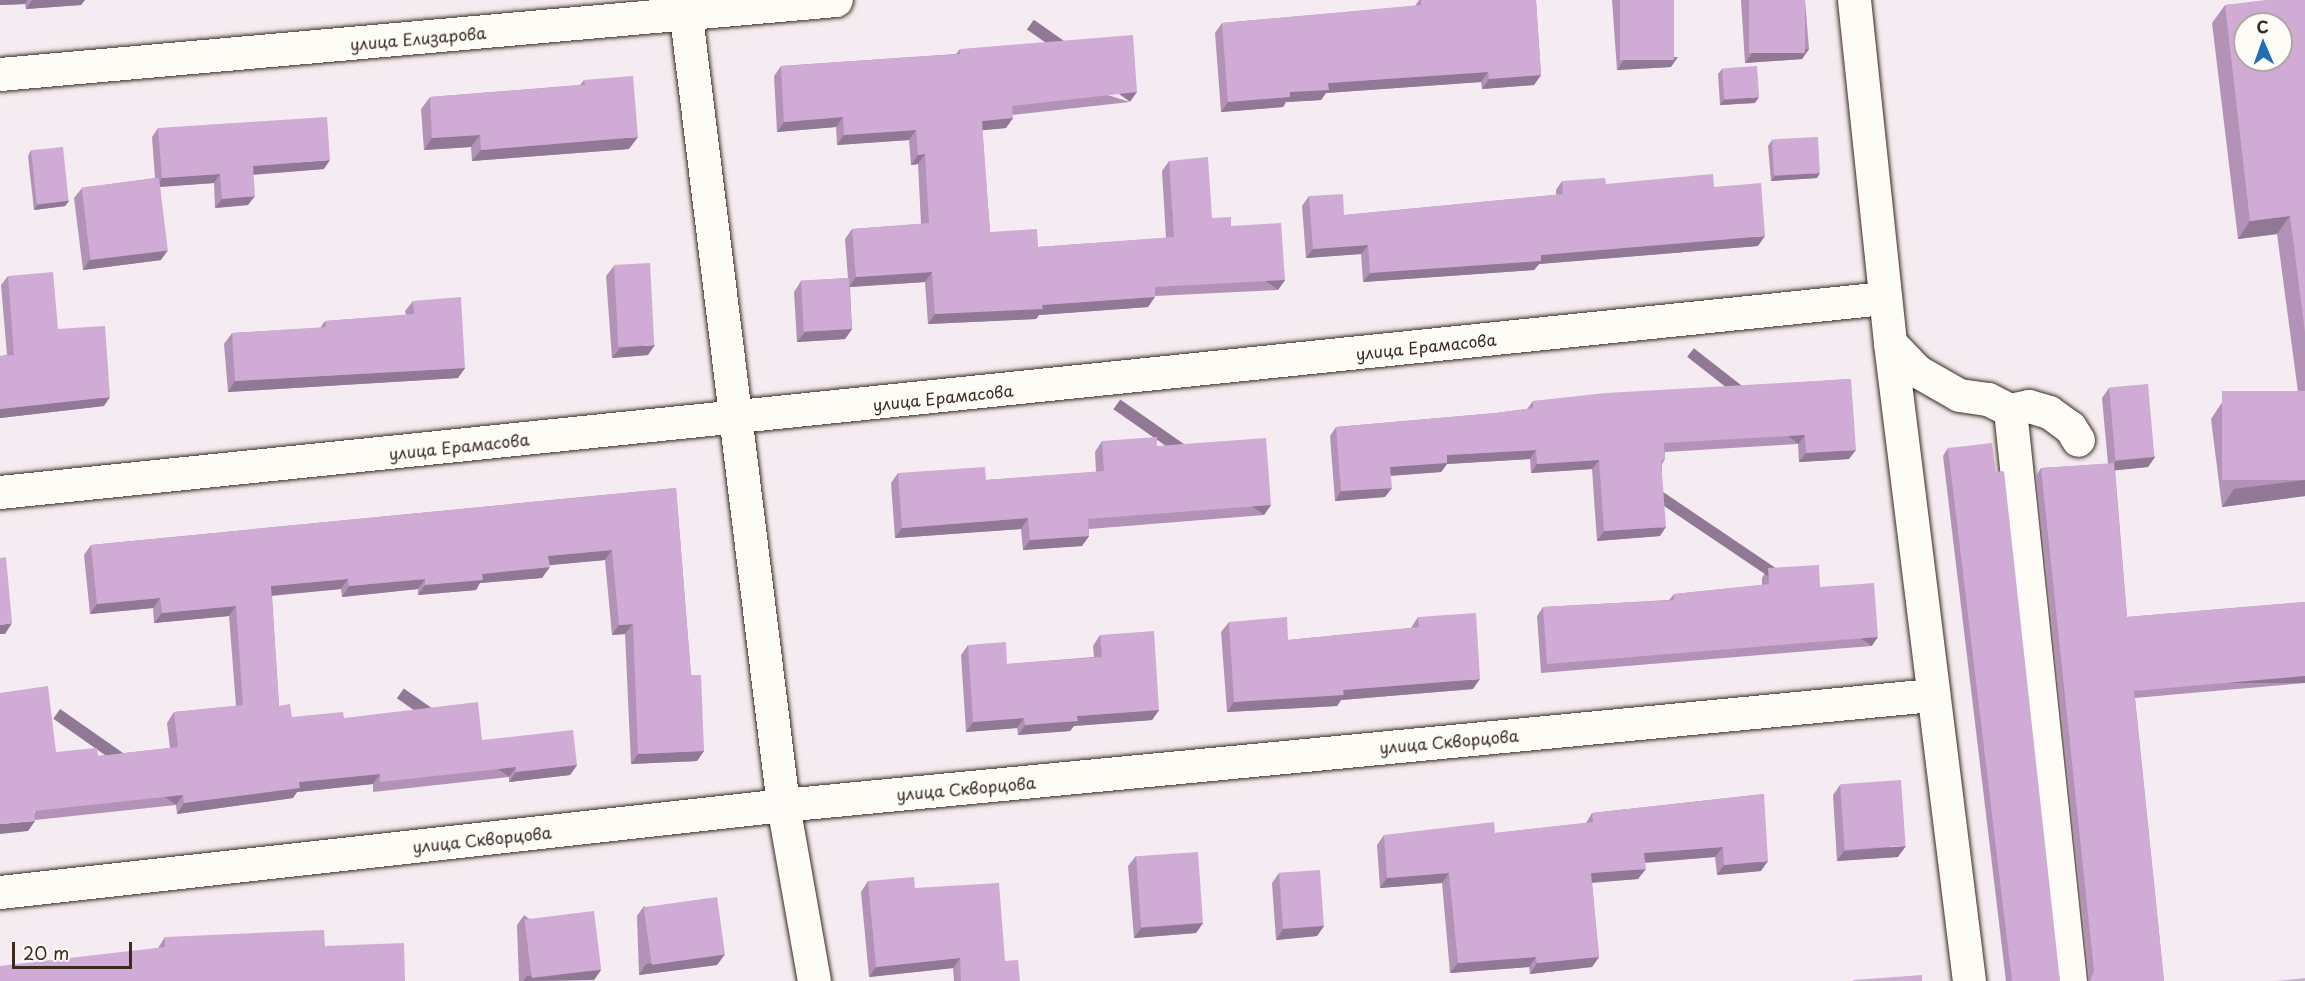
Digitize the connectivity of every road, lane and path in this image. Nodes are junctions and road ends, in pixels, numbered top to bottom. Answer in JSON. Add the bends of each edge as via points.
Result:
{"nodes":[{"id":1,"x":836,"y":0,"type":"edge"},
{"id":2,"x":1854,"y":0,"type":"edge"},
{"id":3,"x":685,"y":7,"type":"edge"},
{"id":4,"x":0,"y":74,"type":"edge"},
{"id":5,"x":1885,"y":298,"type":"junction"},
{"id":6,"x":1890,"y":342,"type":"junction"},
{"id":7,"x":2010,"y":410,"type":"junction"},
{"id":8,"x":736,"y":419,"type":"junction"},
{"id":9,"x":2078,"y":440,"type":"dead end"},
{"id":10,"x":0,"y":492,"type":"edge"},
{"id":11,"x":1932,"y":695,"type":"junction"},
{"id":12,"x":783,"y":805,"type":"junction"},
{"id":13,"x":0,"y":892,"type":"edge"},
{"id":14,"x":814,"y":981,"type":"edge"},
{"id":15,"x":1969,"y":981,"type":"edge"},
{"id":16,"x":2070,"y":981,"type":"edge"}],
"edges":[{"from":1,"to":3,"type":"street","name":"улица Елизарова"},
{"from":2,"to":5,"type":"street"},
{"from":3,"to":4,"type":"street","name":"улица Елизарова"},
{"from":3,"to":8,"type":"street"},
{"from":5,"to":6,"type":"street"},
{"from":5,"to":8,"type":"street","name":"улица Ерамасова"},
{"from":6,"to":7,"type":"street","via":[[1917,371],[1959,395],[1988,399]]},
{"from":6,"to":11,"type":"street"},
{"from":7,"to":9,"type":"street","via":[[2029,406],[2049,412],[2070,427]]},
{"from":7,"to":16,"type":"street"},
{"from":8,"to":10,"type":"street","name":"улица Ерамасова"},
{"from":8,"to":12,"type":"street"},
{"from":11,"to":12,"type":"street","name":"улица Скворцова"},
{"from":11,"to":15,"type":"street"},
{"from":12,"to":13,"type":"street","name":"улица Скворцова"},
{"from":12,"to":14,"type":"street"}]}
